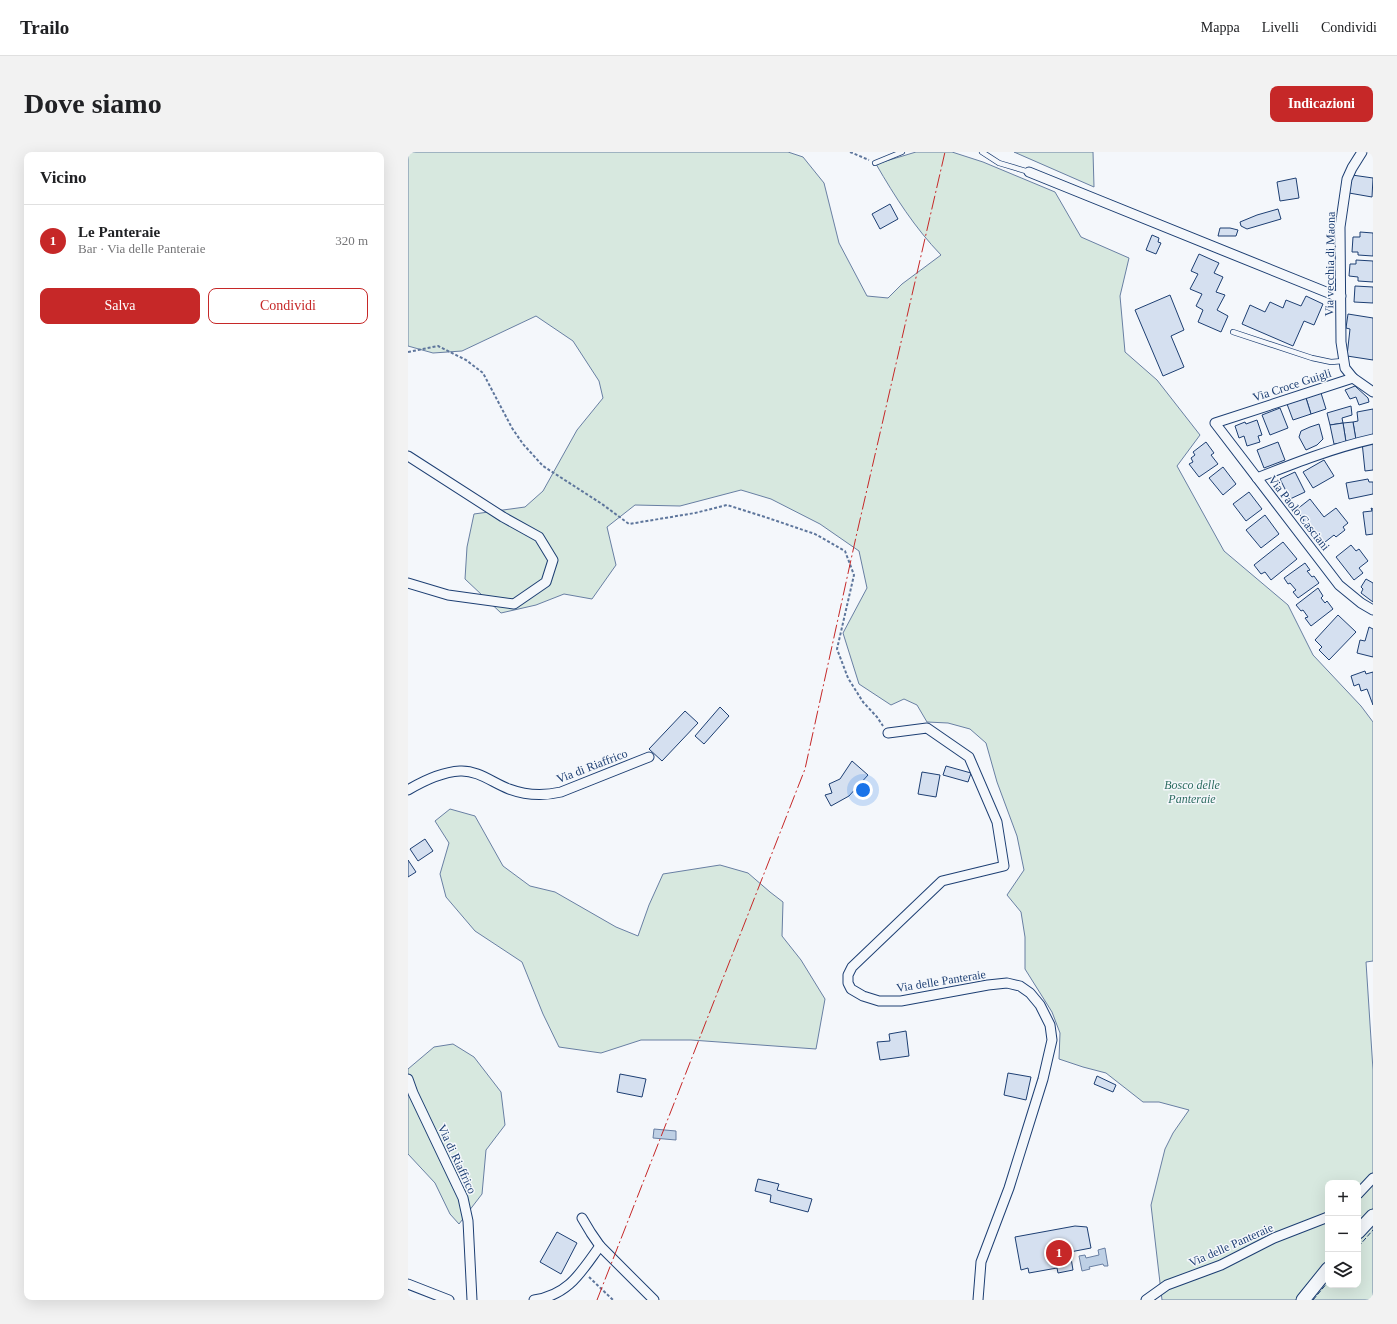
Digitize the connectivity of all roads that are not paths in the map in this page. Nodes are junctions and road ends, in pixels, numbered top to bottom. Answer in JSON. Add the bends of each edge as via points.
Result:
{"nodes":[{"id":1,"x":902,"y":152,"type":"edge"},
{"id":2,"x":982,"y":152,"type":"edge"},
{"id":3,"x":1362,"y":152,"type":"edge"},
{"id":4,"x":875,"y":163,"type":"road end"},
{"id":5,"x":1029,"y":172,"type":"joint"},
{"id":6,"x":1341,"y":296,"type":"junction"},
{"id":7,"x":1233,"y":332,"type":"dead end"},
{"id":8,"x":1343,"y":361,"type":"junction"},
{"id":9,"x":1353,"y":378,"type":"junction"},
{"id":10,"x":1373,"y":392,"type":"edge"},
{"id":11,"x":1215,"y":423,"type":"joint"},
{"id":12,"x":1373,"y":439,"type":"edge"},
{"id":13,"x":408,"y":456,"type":"edge"},
{"id":14,"x":1257,"y":478,"type":"junction"},
{"id":15,"x":408,"y":583,"type":"edge"},
{"id":16,"x":1373,"y":610,"type":"edge"},
{"id":17,"x":888,"y":732,"type":"road end"},
{"id":18,"x":649,"y":757,"type":"dead end"},
{"id":19,"x":408,"y":790,"type":"edge"},
{"id":20,"x":408,"y":1079,"type":"edge"},
{"id":21,"x":1373,"y":1178,"type":"edge"},
{"id":22,"x":1361,"y":1191,"type":"edge"},
{"id":23,"x":1373,"y":1216,"type":"edge"},
{"id":24,"x":582,"y":1218,"type":"dead end"},
{"id":25,"x":1325,"y":1218,"type":"edge"},
{"id":26,"x":1361,"y":1229,"type":"edge"},
{"id":27,"x":600,"y":1246,"type":"junction"},
{"id":28,"x":1325,"y":1273,"type":"edge"},
{"id":29,"x":408,"y":1284,"type":"edge"},
{"id":30,"x":449,"y":1300,"type":"edge"},
{"id":31,"x":472,"y":1300,"type":"edge"},
{"id":32,"x":534,"y":1300,"type":"edge"},
{"id":33,"x":654,"y":1300,"type":"edge"},
{"id":34,"x":978,"y":1300,"type":"edge"},
{"id":35,"x":1146,"y":1300,"type":"edge"},
{"id":36,"x":1303,"y":1300,"type":"edge"}],
"edges":[{"from":1,"to":4,"type":"lane"},
{"from":2,"to":5,"type":"lane","via":[[999,163]]},
{"from":3,"to":6,"type":"street","name":"Via vecchia di Maona","via":[[1347,179],[1340,227]]},
{"from":5,"to":6,"type":"street"},
{"from":6,"to":8,"type":"street","name":"Via vecchia di Maona"},
{"from":7,"to":8,"type":"lane","via":[[1312,358],[1330,362]]},
{"from":8,"to":9,"type":"street","name":"Via vecchia di Maona"},
{"from":9,"to":10,"type":"street"},
{"from":9,"to":11,"type":"street","name":"Via Croce Guigli"},
{"from":11,"to":14,"type":"street","name":"Via Paolo Casciani"},
{"from":12,"to":14,"type":"street","via":[[1322,453]]},
{"from":13,"to":15,"type":"street","via":[[503,517],[540,537],[553,560],[546,582],[514,604],[448,595]]},
{"from":14,"to":16,"type":"street","name":"Via Paolo Casciani","via":[[1339,585]]},
{"from":17,"to":34,"type":"street","name":"Via delle Panteraie","via":[[927,728],[969,757],[997,822],[1004,866],[942,882],[852,967],[848,983],[863,996],[879,1001],[901,1001],[988,984],[1007,983],[1020,986],[1030,993],[1040,1005],[1050,1025],[1052,1040],[1043,1079],[1009,1188],[981,1262]]},
{"from":18,"to":19,"type":"street","name":"Via di Riaffrico","via":[[551,794],[521,793],[473,772],[461,771],[448,773]]},
{"from":20,"to":31,"type":"street","name":"Via di Riaffrico","via":[[463,1198],[468,1221]]},
{"from":21,"to":22,"type":"street"},
{"from":23,"to":26,"type":"main road"},
{"from":24,"to":27,"type":"street"},
{"from":25,"to":35,"type":"street","name":"Via delle Panteraie","via":[[1167,1285]]},
{"from":27,"to":32,"type":"street","via":[[567,1288],[555,1295]]},
{"from":27,"to":33,"type":"street"},
{"from":28,"to":36,"type":"main road"},
{"from":29,"to":30,"type":"street"}]}
